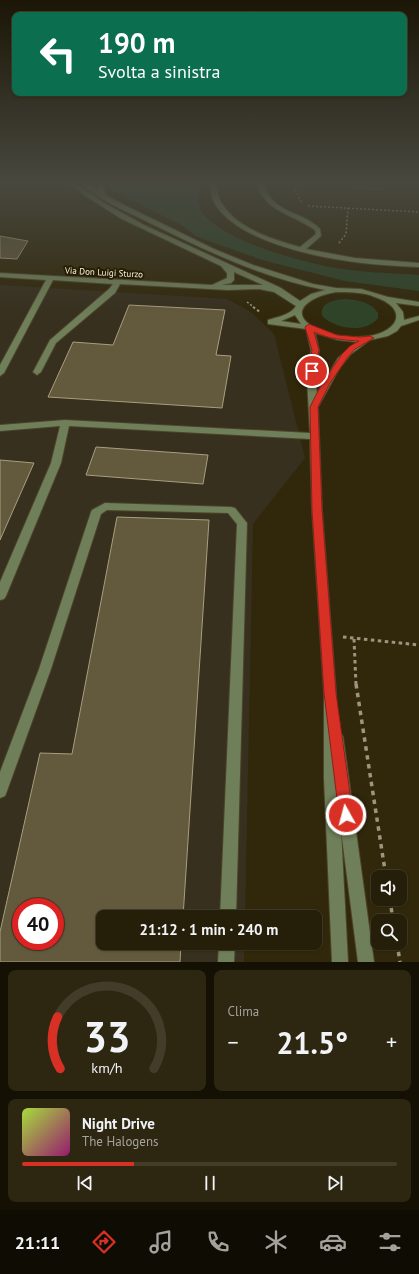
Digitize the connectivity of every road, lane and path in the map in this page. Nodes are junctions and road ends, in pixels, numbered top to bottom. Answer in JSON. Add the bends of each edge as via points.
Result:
{"nodes":[{"id":1,"x":145,"y":227,"type":"edge"},
{"id":2,"x":163,"y":227,"type":"edge"},
{"id":3,"x":248,"y":227,"type":"edge"},
{"id":4,"x":315,"y":227,"type":"edge"},
{"id":5,"x":347,"y":227,"type":"edge"},
{"id":6,"x":335,"y":247,"type":"dead end"},
{"id":7,"x":301,"y":249,"type":"junction"},
{"id":8,"x":222,"y":264,"type":"junction"},
{"id":9,"x":419,"y":265,"type":"edge"},
{"id":10,"x":0,"y":275,"type":"edge"},
{"id":11,"x":51,"y":278,"type":"junction"},
{"id":12,"x":118,"y":282,"type":"junction"},
{"id":13,"x":206,"y":286,"type":"junction"},
{"id":14,"x":278,"y":290,"type":"junction"},
{"id":15,"x":336,"y":290,"type":"junction"},
{"id":16,"x":385,"y":299,"type":"junction"},
{"id":17,"x":419,"y":304,"type":"edge"},
{"id":18,"x":299,"y":308,"type":"junction"},
{"id":19,"x":419,"y":318,"type":"edge"},
{"id":20,"x":399,"y":324,"type":"junction"},
{"id":21,"x":309,"y":327,"type":"junction"},
{"id":22,"x":370,"y":338,"type":"junction"},
{"id":23,"x":37,"y":372,"type":"dead end"},
{"id":24,"x":0,"y":373,"type":"edge"},
{"id":25,"x":314,"y":407,"type":"junction"},
{"id":26,"x":65,"y":423,"type":"junction"},
{"id":27,"x":0,"y":428,"type":"edge"},
{"id":28,"x":315,"y":436,"type":"junction"},
{"id":29,"x":0,"y":596,"type":"edge"},
{"id":30,"x":327,"y":636,"type":"junction"},
{"id":31,"x":354,"y":638,"type":"junction"},
{"id":32,"x":419,"y":645,"type":"edge"},
{"id":33,"x":330,"y":693,"type":"junction"},
{"id":34,"x":0,"y":791,"type":"edge"},
{"id":35,"x":385,"y":870,"type":"edge"},
{"id":36,"x":228,"y":910,"type":"edge"},
{"id":37,"x":227,"y":950,"type":"edge"},
{"id":38,"x":398,"y":950,"type":"edge"},
{"id":39,"x":226,"y":962,"type":"edge"},
{"id":40,"x":340,"y":962,"type":"edge"},
{"id":41,"x":366,"y":962,"type":"edge"},
{"id":42,"x":400,"y":962,"type":"edge"}],
"edges":[{"from":1,"to":8,"type":"street"},
{"from":2,"to":15,"type":"street","via":[[247,266],[286,280]]},
{"from":3,"to":7,"type":"street","via":[[269,238]]},
{"from":4,"to":7,"type":"street","via":[[319,235]]},
{"from":5,"to":6,"type":"path","via":[[346,234]]},
{"from":7,"to":9,"type":"street","via":[[347,259]]},
{"from":8,"to":13,"type":"street","name":"Via Don Luigi Sturzo","via":[[231,273],[230,280]]},
{"from":8,"to":14,"type":"street"},
{"from":10,"to":11,"type":"street","name":"Via Don Luigi Sturzo"},
{"from":11,"to":12,"type":"street","name":"Via Don Luigi Sturzo"},
{"from":11,"to":24,"type":"street"},
{"from":12,"to":13,"type":"street","name":"Via Don Luigi Sturzo"},
{"from":12,"to":23,"type":"street","via":[[112,291],[53,342]]},
{"from":13,"to":14,"type":"street","name":"Via Don Luigi Sturzo"},
{"from":14,"to":18,"type":"street"},
{"from":15,"to":16,"type":"street","via":[[362,292]]},
{"from":15,"to":18,"type":"street","via":[[310,297]]},
{"from":16,"to":17,"type":"street"},
{"from":16,"to":20,"type":"street","via":[[397,308],[400,314]]},
{"from":18,"to":21,"type":"street","via":[[301,319]]},
{"from":18,"to":21,"type":"street","via":[[288,316],[267,322]]},
{"from":19,"to":20,"type":"street"},
{"from":20,"to":22,"type":"street","via":[[388,333]]},
{"from":21,"to":22,"type":"street","via":[[337,337]]},
{"from":21,"to":25,"type":"street","via":[[316,350],[311,380]]},
{"from":22,"to":25,"type":"street","via":[[352,348],[345,356],[326,383]]},
{"from":25,"to":28,"type":"street"},
{"from":26,"to":27,"type":"street"},
{"from":26,"to":28,"type":"street"},
{"from":26,"to":29,"type":"street","via":[[56,463]]},
{"from":28,"to":30,"type":"street","via":[[317,510]]},
{"from":30,"to":31,"type":"path"},
{"from":30,"to":33,"type":"street"},
{"from":31,"to":32,"type":"path"},
{"from":31,"to":35,"type":"path","via":[[357,695]]},
{"from":33,"to":40,"type":"street","via":[[331,779]]},
{"from":33,"to":41,"type":"street"},
{"from":34,"to":36,"type":"street","via":[[45,669],[96,512],[105,506],[231,510],[242,523]]},
{"from":37,"to":39,"type":"street"},
{"from":38,"to":42,"type":"path"}]}
